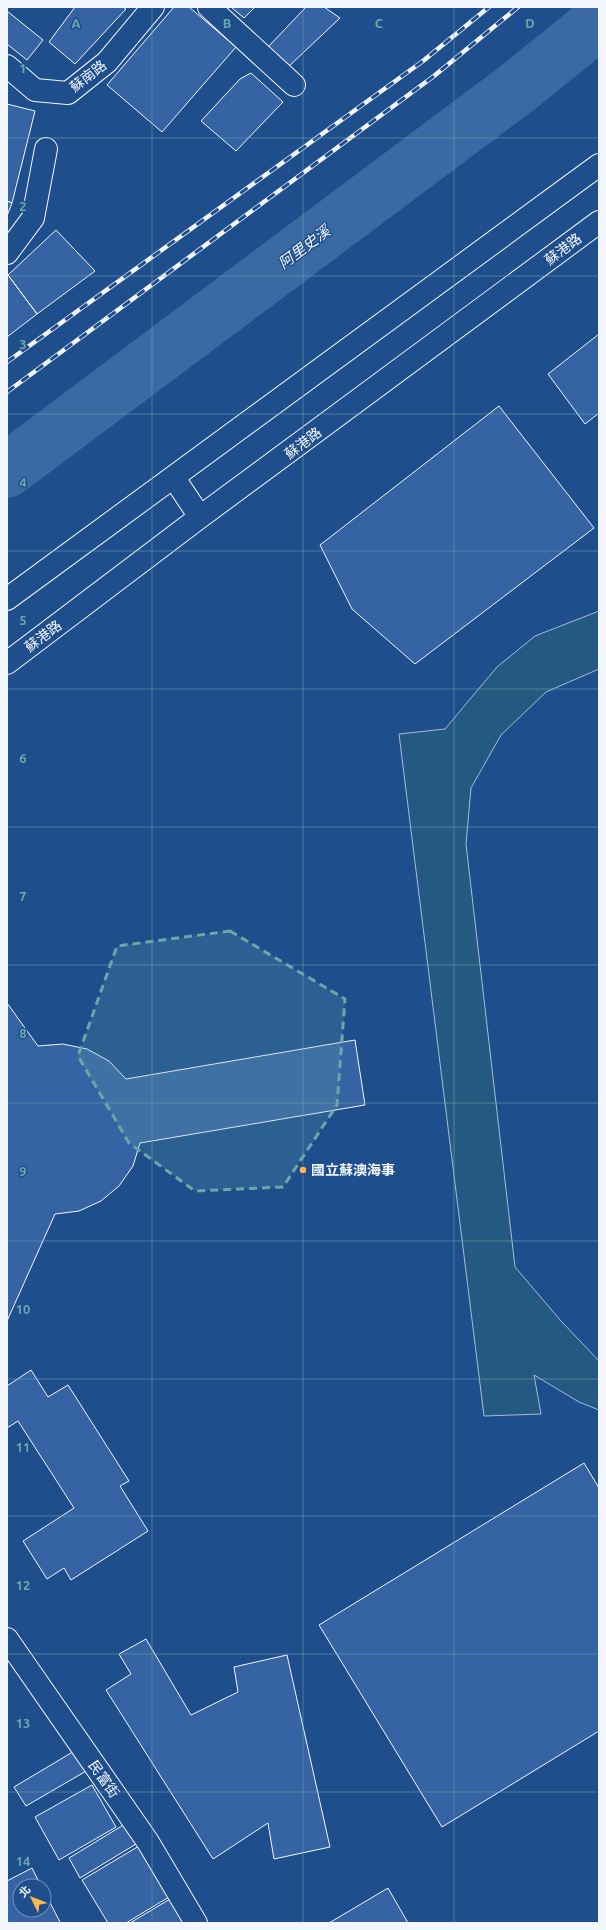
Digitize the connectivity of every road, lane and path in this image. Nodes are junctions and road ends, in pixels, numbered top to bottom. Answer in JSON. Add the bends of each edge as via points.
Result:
{"nodes":[{"id":1,"x":153,"y":7,"type":"edge"},
{"id":2,"x":209,"y":7,"type":"edge"},
{"id":3,"x":7,"y":66,"type":"edge"},
{"id":4,"x":294,"y":85,"type":"dead end"},
{"id":5,"x":46,"y":150,"type":"dead end"},
{"id":6,"x":599,"y":165,"type":"edge"},
{"id":7,"x":599,"y":222,"type":"edge"},
{"id":8,"x":7,"y":253,"type":"edge"},
{"id":9,"x":174,"y":478,"type":"junction"},
{"id":10,"x":200,"y":517,"type":"junction"},
{"id":11,"x":7,"y":599,"type":"edge"},
{"id":12,"x":7,"y":663,"type":"edge"},
{"id":13,"x":7,"y":1639,"type":"edge"},
{"id":14,"x":196,"y":1923,"type":"edge"}],
"edges":[{"from":1,"to":3,"type":"main road","name":"蘇南路","via":[[107,62],[68,93],[35,90]]},
{"from":2,"to":4,"type":"main road"},
{"from":5,"to":8,"type":"main road","via":[[33,218]]},
{"from":6,"to":9,"type":"main road"},
{"from":7,"to":10,"type":"main road","name":"蘇港路"},
{"from":9,"to":10,"type":"main road"},
{"from":9,"to":11,"type":"main road"},
{"from":10,"to":12,"type":"main road","name":"蘇港路"},
{"from":13,"to":14,"type":"main road","name":"民富街","via":[[148,1842]]}]}
